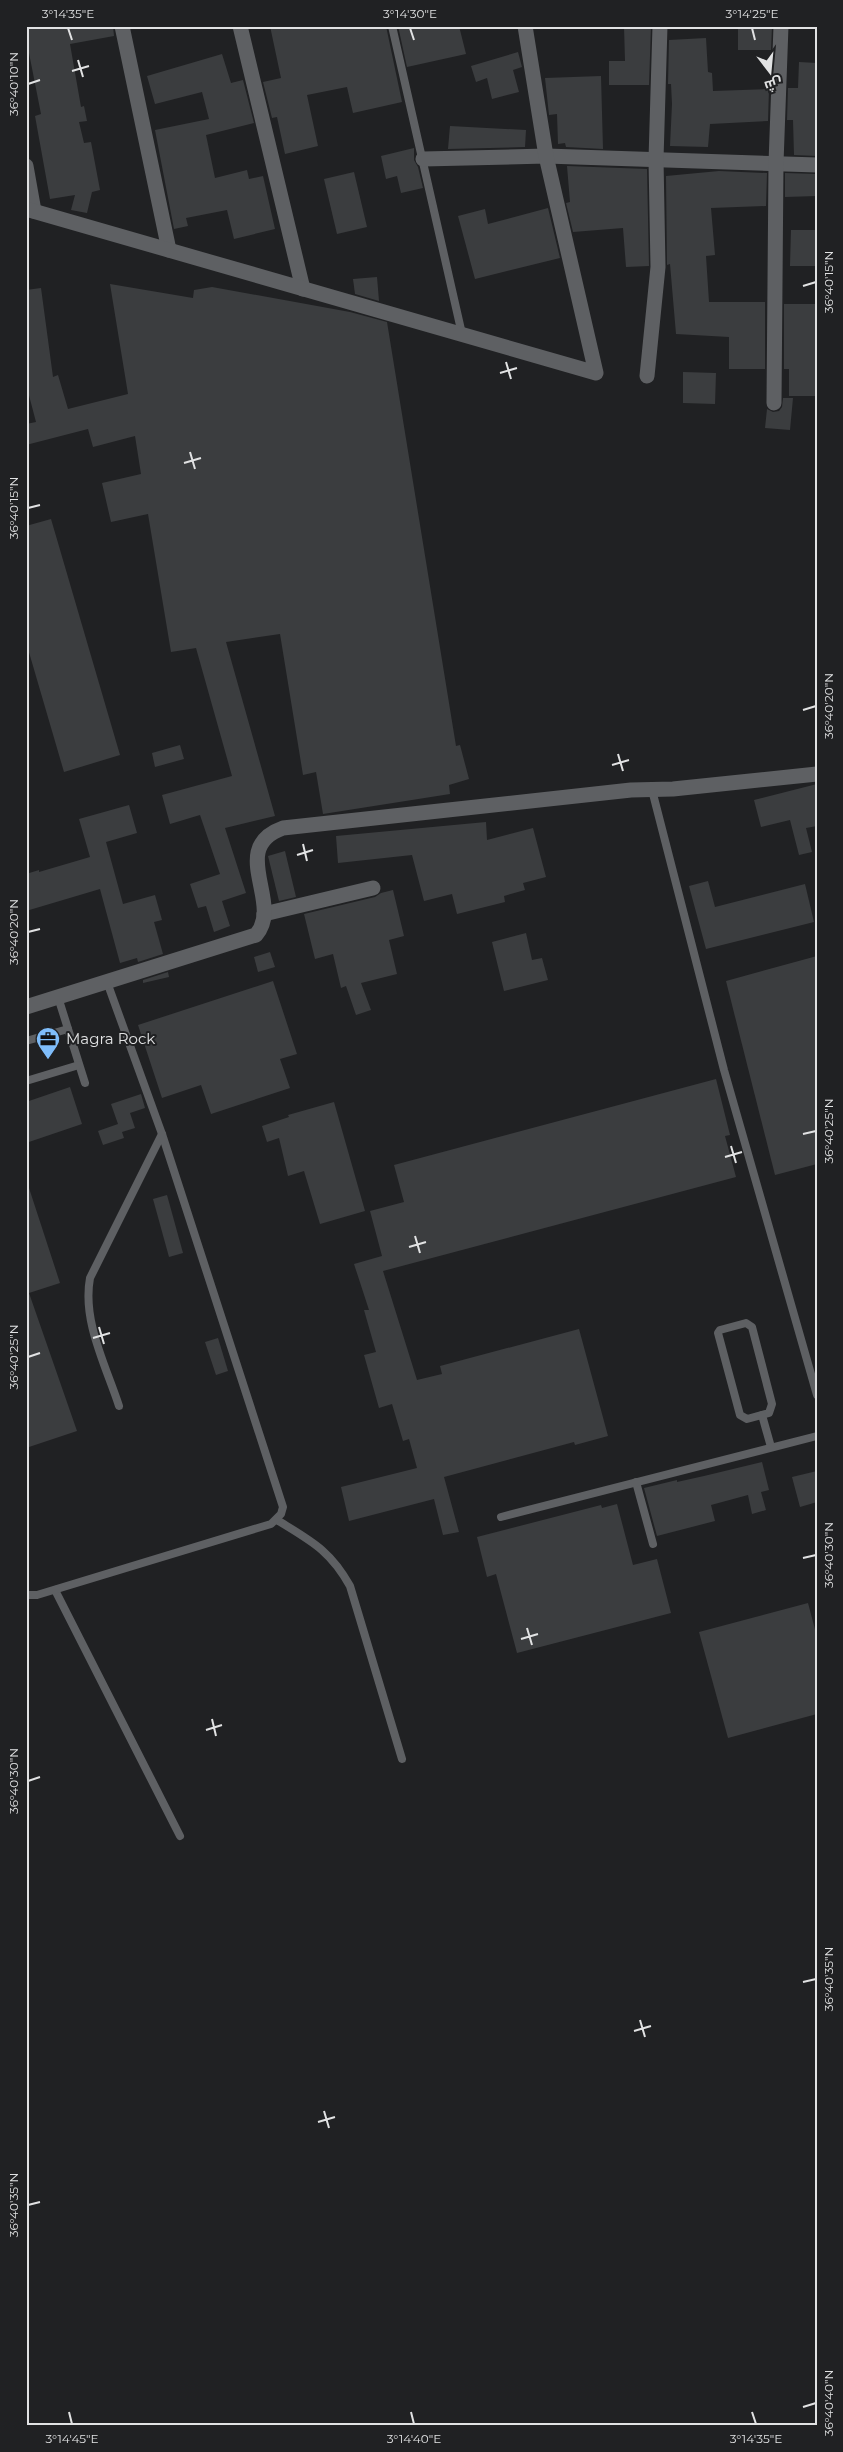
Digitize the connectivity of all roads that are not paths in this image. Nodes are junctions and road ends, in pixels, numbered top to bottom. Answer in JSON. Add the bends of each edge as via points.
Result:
{"nodes":[{"id":1,"x":122,"y":26,"type":"edge"},
{"id":2,"x":240,"y":26,"type":"edge"},
{"id":3,"x":392,"y":26,"type":"edge"},
{"id":4,"x":525,"y":26,"type":"edge"},
{"id":5,"x":660,"y":26,"type":"edge"},
{"id":6,"x":782,"y":26,"type":"edge"},
{"id":7,"x":546,"y":156,"type":"junction"},
{"id":8,"x":423,"y":159,"type":"junction"},
{"id":9,"x":656,"y":160,"type":"junction"},
{"id":10,"x":776,"y":164,"type":"junction"},
{"id":11,"x":817,"y":165,"type":"edge"},
{"id":12,"x":26,"y":166,"type":"edge"},
{"id":13,"x":30,"y":210,"type":"edge"},
{"id":14,"x":168,"y":250,"type":"junction"},
{"id":15,"x":303,"y":289,"type":"junction"},
{"id":16,"x":462,"y":334,"type":"junction"},
{"id":17,"x":647,"y":376,"type":"dead end"},
{"id":18,"x":774,"y":403,"type":"dead end"},
{"id":19,"x":817,"y":774,"type":"edge"},
{"id":20,"x":652,"y":790,"type":"junction"},
{"id":21,"x":373,"y":888,"type":"dead end"},
{"id":22,"x":264,"y":914,"type":"junction"},
{"id":23,"x":107,"y":982,"type":"junction"},
{"id":24,"x":58,"y":997,"type":"junction"},
{"id":25,"x":26,"y":1007,"type":"edge"},
{"id":26,"x":68,"y":1029,"type":"junction"},
{"id":27,"x":26,"y":1041,"type":"edge"},
{"id":28,"x":79,"y":1065,"type":"junction"},
{"id":29,"x":26,"y":1081,"type":"edge"},
{"id":30,"x":85,"y":1083,"type":"dead end"},
{"id":31,"x":162,"y":1134,"type":"junction"},
{"id":32,"x":817,"y":1394,"type":"edge"},
{"id":33,"x":119,"y":1406,"type":"dead end"},
{"id":34,"x":762,"y":1415,"type":"junction"},
{"id":35,"x":817,"y":1436,"type":"edge"},
{"id":36,"x":771,"y":1447,"type":"junction"},
{"id":37,"x":636,"y":1482,"type":"junction"},
{"id":38,"x":502,"y":1517,"type":"dead end"},
{"id":39,"x":277,"y":1520,"type":"junction"},
{"id":40,"x":653,"y":1544,"type":"dead end"},
{"id":41,"x":55,"y":1590,"type":"junction"},
{"id":42,"x":26,"y":1595,"type":"edge"},
{"id":43,"x":402,"y":1759,"type":"dead end"},
{"id":44,"x":180,"y":1836,"type":"dead end"}],
"edges":[{"from":1,"to":14,"type":"street"},
{"from":2,"to":15,"type":"street"},
{"from":3,"to":8,"type":"lane"},
{"from":4,"to":7,"type":"street"},
{"from":5,"to":9,"type":"street"},
{"from":6,"to":10,"type":"street"},
{"from":7,"to":8,"type":"street"},
{"from":7,"to":9,"type":"street"},
{"from":7,"to":16,"type":"street","via":[[596,373]]},
{"from":8,"to":16,"type":"lane"},
{"from":9,"to":10,"type":"street"},
{"from":9,"to":17,"type":"street","via":[[658,267]]},
{"from":10,"to":11,"type":"street"},
{"from":10,"to":18,"type":"street"},
{"from":12,"to":13,"type":"street"},
{"from":13,"to":14,"type":"street"},
{"from":14,"to":15,"type":"street"},
{"from":15,"to":16,"type":"street"},
{"from":19,"to":20,"type":"street"},
{"from":20,"to":22,"type":"street","via":[[283,828],[264,839],[259,848],[257,860]]},
{"from":20,"to":32,"type":"lane","via":[[724,1070]]},
{"from":21,"to":22,"type":"street"},
{"from":22,"to":23,"type":"street","via":[[261,929],[249,938]]},
{"from":23,"to":24,"type":"street"},
{"from":23,"to":31,"type":"lane"},
{"from":24,"to":25,"type":"street"},
{"from":24,"to":26,"type":"lane"},
{"from":26,"to":27,"type":"lane"},
{"from":26,"to":28,"type":"lane"},
{"from":28,"to":29,"type":"lane"},
{"from":28,"to":30,"type":"lane"},
{"from":31,"to":33,"type":"lane","via":[[90,1278],[88,1290],[88,1315]]},
{"from":31,"to":39,"type":"lane","via":[[282,1500]]},
{"from":34,"to":34,"type":"lane","via":[[769,1413],[772,1404],[752,1327],[746,1323],[720,1330],[718,1335],[740,1415],[746,1419]]},
{"from":34,"to":36,"type":"lane"},
{"from":35,"to":36,"type":"lane"},
{"from":36,"to":37,"type":"lane"},
{"from":37,"to":38,"type":"lane"},
{"from":37,"to":40,"type":"lane"},
{"from":39,"to":41,"type":"lane"},
{"from":39,"to":43,"type":"lane","via":[[323,1548],[350,1586]]},
{"from":41,"to":42,"type":"lane"},
{"from":41,"to":44,"type":"lane"}]}
